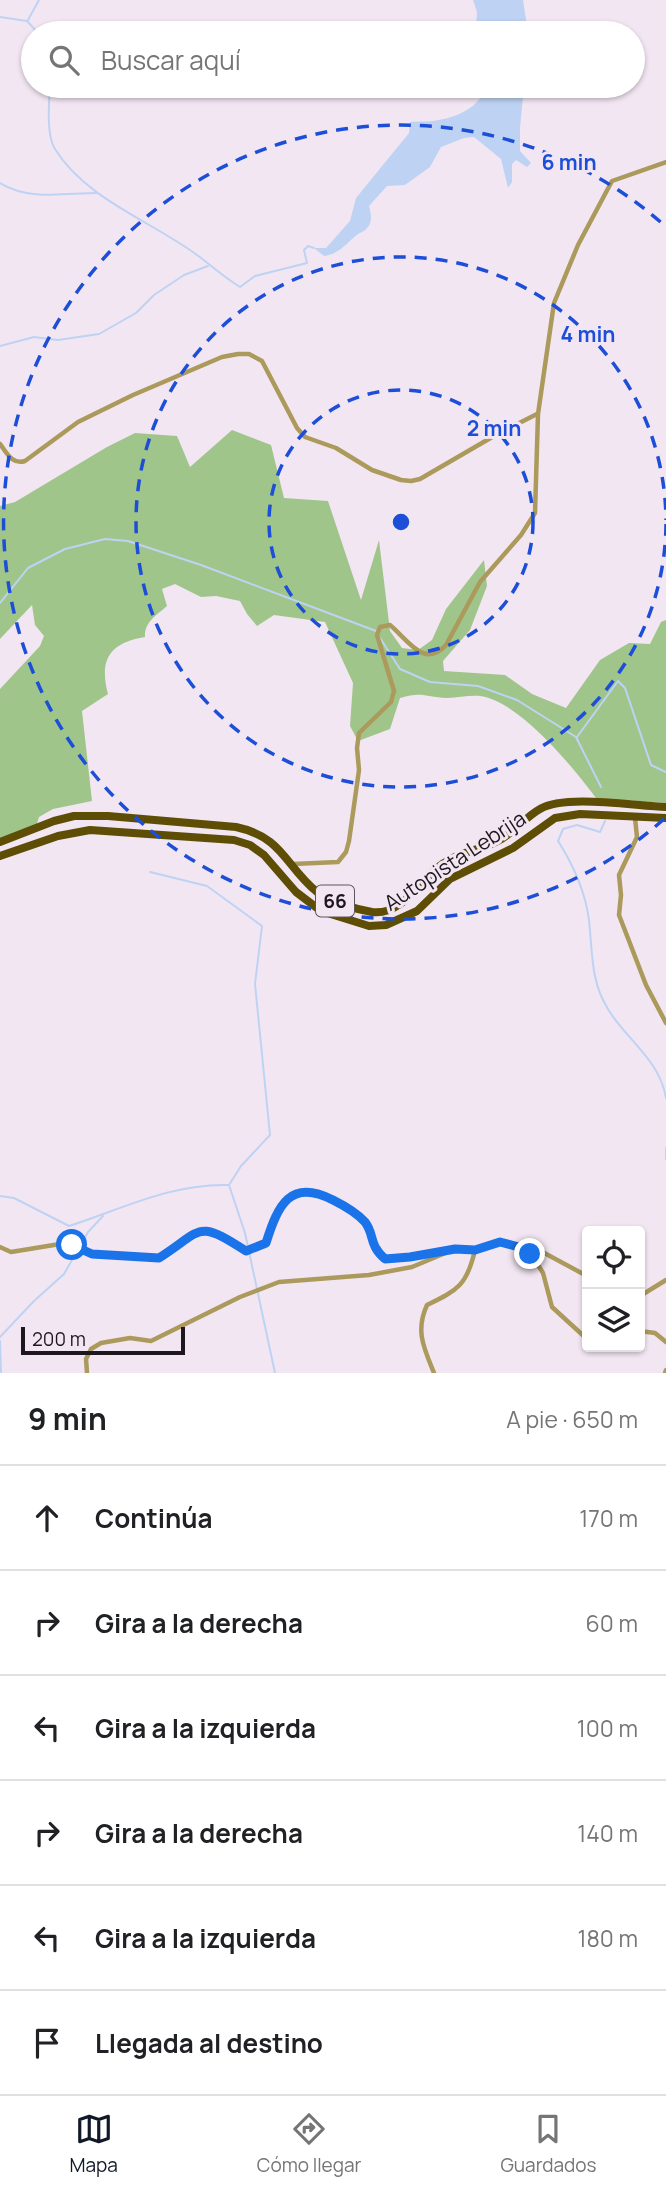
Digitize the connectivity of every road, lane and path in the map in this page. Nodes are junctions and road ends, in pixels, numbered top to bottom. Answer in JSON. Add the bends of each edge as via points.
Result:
{"nodes":[{"id":1,"x":666,"y":162,"type":"edge"},
{"id":2,"x":538,"y":414,"type":"junction"},
{"id":3,"x":0,"y":444,"type":"edge"},
{"id":4,"x":666,"y":807,"type":"edge"},
{"id":5,"x":635,"y":818,"type":"junction"},
{"id":6,"x":666,"y":818,"type":"edge"},
{"id":7,"x":0,"y":842,"type":"edge"},
{"id":8,"x":0,"y":856,"type":"edge"},
{"id":9,"x":293,"y":864,"type":"junction"},
{"id":10,"x":666,"y":1023,"type":"edge"},
{"id":11,"x":514,"y":1245,"type":"junction"},
{"id":12,"x":0,"y":1247,"type":"edge"},
{"id":13,"x":455,"y":1249,"type":"junction"},
{"id":14,"x":475,"y":1250,"type":"junction"},
{"id":15,"x":582,"y":1273,"type":"edge"},
{"id":16,"x":666,"y":1280,"type":"edge"},
{"id":17,"x":645,"y":1293,"type":"edge"},
{"id":18,"x":645,"y":1332,"type":"edge"},
{"id":19,"x":582,"y":1334,"type":"edge"},
{"id":20,"x":666,"y":1342,"type":"edge"},
{"id":21,"x":87,"y":1373,"type":"edge"},
{"id":22,"x":434,"y":1373,"type":"edge"}],
"edges":[{"from":1,"to":2,"type":"street","via":[[612,181],[578,245],[554,303]]},
{"from":2,"to":3,"type":"street","via":[[420,479],[401,480],[305,436],[262,361],[238,354],[78,422],[25,461],[13,460]]},
{"from":2,"to":9,"type":"street","via":[[535,513],[480,582],[439,653],[421,654],[390,625],[380,627],[377,635],[394,691],[391,702],[359,733],[358,788],[346,852],[338,862]]},
{"from":4,"to":9,"type":"highway","name":"Autopista Lebrija","number":"66","via":[[574,801],[551,804],[505,837],[444,863],[395,908],[384,912],[329,899]]},
{"from":5,"to":6,"type":"highway","name":"Autopista Lebrija","number":"66"},
{"from":5,"to":8,"type":"highway","name":"Autopista Lebrija","number":"66","via":[[580,814],[555,818],[513,848],[450,879],[417,911],[386,925],[369,926],[321,911],[296,892],[264,855],[234,840],[90,830],[58,835]]},
{"from":5,"to":10,"type":"street","via":[[637,837],[619,875],[619,915]]},
{"from":7,"to":9,"type":"highway","name":"Autopista Lebrija","number":"66","via":[[74,816],[219,824],[247,829],[267,839]]},
{"from":11,"to":14,"type":"street","via":[[500,1242]]},
{"from":11,"to":15,"type":"street","via":[[535,1248]]},
{"from":11,"to":19,"type":"street","via":[[535,1260],[552,1307]]},
{"from":12,"to":13,"type":"street","via":[[11,1252],[60,1244],[92,1254],[159,1258],[202,1229],[220,1234],[246,1251],[266,1243],[286,1200],[301,1191],[317,1192],[349,1208],[366,1224],[375,1250],[385,1259]]},
{"from":13,"to":14,"type":"street"},
{"from":13,"to":21,"type":"street","via":[[412,1267],[279,1282],[152,1340],[101,1343],[86,1359]]},
{"from":14,"to":22,"type":"street","via":[[468,1277],[427,1305],[422,1315],[420,1337]]},
{"from":16,"to":17,"type":"street"},
{"from":18,"to":20,"type":"street"}]}
